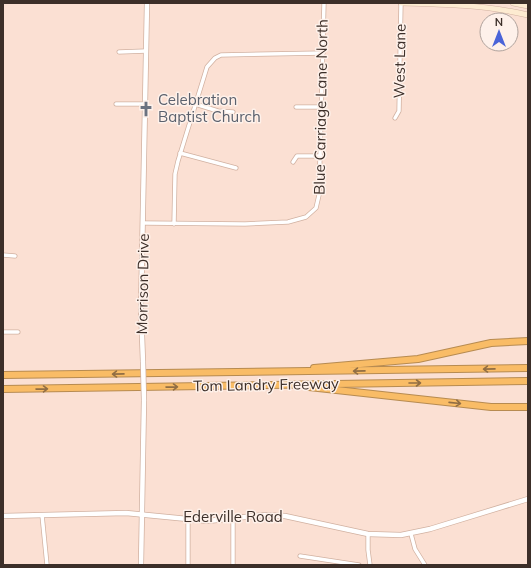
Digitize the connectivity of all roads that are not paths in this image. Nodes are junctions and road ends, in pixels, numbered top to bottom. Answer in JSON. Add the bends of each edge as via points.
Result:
{"nodes":[{"id":1,"x":147,"y":3,"type":"edge"},
{"id":2,"x":324,"y":3,"type":"edge"},
{"id":3,"x":401,"y":3,"type":"edge"},
{"id":4,"x":513,"y":3,"type":"edge"},
{"id":5,"x":528,"y":6,"type":"edge"},
{"id":6,"x":528,"y":15,"type":"edge"},
{"id":7,"x":146,"y":51,"type":"junction"},
{"id":8,"x":119,"y":52,"type":"dead end"},
{"id":9,"x":323,"y":53,"type":"junction"},
{"id":10,"x":116,"y":104,"type":"dead end"},
{"id":11,"x":145,"y":104,"type":"junction"},
{"id":12,"x":195,"y":104,"type":"junction"},
{"id":13,"x":322,"y":106,"type":"junction"},
{"id":14,"x":296,"y":107,"type":"dead end"},
{"id":15,"x":233,"y":112,"type":"dead end"},
{"id":16,"x":395,"y":118,"type":"dead end"},
{"id":17,"x":180,"y":153,"type":"junction"},
{"id":18,"x":321,"y":156,"type":"junction"},
{"id":19,"x":294,"y":162,"type":"dead end"},
{"id":20,"x":236,"y":168,"type":"dead end"},
{"id":21,"x":144,"y":223,"type":"junction"},
{"id":22,"x":174,"y":224,"type":"junction"},
{"id":23,"x":3,"y":255,"type":"edge"},
{"id":24,"x":15,"y":256,"type":"dead end"},
{"id":25,"x":3,"y":332,"type":"edge"},
{"id":26,"x":18,"y":332,"type":"dead end"},
{"id":27,"x":528,"y":341,"type":"edge"},
{"id":28,"x":528,"y":368,"type":"edge"},
{"id":29,"x":276,"y":372,"type":"junction"},
{"id":30,"x":3,"y":375,"type":"edge"},
{"id":31,"x":528,"y":381,"type":"edge"},
{"id":32,"x":278,"y":384,"type":"junction"},
{"id":33,"x":3,"y":389,"type":"edge"},
{"id":34,"x":528,"y":407,"type":"edge"},
{"id":35,"x":528,"y":499,"type":"edge"},
{"id":36,"x":141,"y":514,"type":"junction"},
{"id":37,"x":42,"y":515,"type":"junction"},
{"id":38,"x":3,"y":516,"type":"edge"},
{"id":39,"x":233,"y":518,"type":"junction"},
{"id":40,"x":188,"y":519,"type":"junction"},
{"id":41,"x":368,"y":534,"type":"junction"},
{"id":42,"x":411,"y":534,"type":"junction"},
{"id":43,"x":300,"y":556,"type":"dead end"},
{"id":44,"x":47,"y":565,"type":"edge"},
{"id":45,"x":141,"y":565,"type":"edge"},
{"id":46,"x":188,"y":565,"type":"edge"},
{"id":47,"x":233,"y":565,"type":"edge"},
{"id":48,"x":359,"y":565,"type":"edge"},
{"id":49,"x":370,"y":565,"type":"edge"},
{"id":50,"x":424,"y":565,"type":"edge"}],
"edges":[{"from":1,"to":7,"type":"street","name":"Morrison Drive"},
{"from":2,"to":9,"type":"street","name":"Blue Carriage Lane North"},
{"from":3,"to":6,"type":"main road","via":[[464,5]]},
{"from":3,"to":16,"type":"street","name":"West Lane","via":[[399,111]]},
{"from":4,"to":5,"type":"main road"},
{"from":7,"to":8,"type":"street"},
{"from":7,"to":11,"type":"street","name":"Morrison Drive"},
{"from":9,"to":12,"type":"street","via":[[221,55],[207,67]]},
{"from":9,"to":13,"type":"street","name":"Blue Carriage Lane North"},
{"from":10,"to":11,"type":"street"},
{"from":11,"to":21,"type":"street","name":"Morrison Drive"},
{"from":12,"to":15,"type":"street","via":[[218,111]]},
{"from":12,"to":17,"type":"street"},
{"from":13,"to":14,"type":"street"},
{"from":13,"to":18,"type":"street","name":"Blue Carriage Lane North"},
{"from":17,"to":20,"type":"street"},
{"from":17,"to":22,"type":"street","via":[[175,174]]},
{"from":18,"to":19,"type":"street","via":[[297,156]]},
{"from":18,"to":22,"type":"street","name":"Blue Carriage Lane North","via":[[320,195],[315,209],[306,217],[288,222]]},
{"from":21,"to":22,"type":"street"},
{"from":21,"to":36,"type":"street","name":"Morrison Drive","bridge":true,"via":[[141,309],[144,400]]},
{"from":23,"to":24,"type":"street"},
{"from":25,"to":26,"type":"street"},
{"from":27,"to":29,"type":"highway","via":[[491,343],[418,359]]},
{"from":28,"to":29,"type":"highway","name":"Tom Landry Freeway","one_way":true},
{"from":29,"to":30,"type":"highway","name":"Tom Landry Freeway","one_way":true},
{"from":32,"to":31,"type":"highway","name":"Tom Landry Freeway","one_way":true},
{"from":33,"to":32,"type":"highway","name":"Tom Landry Freeway","one_way":true},
{"from":32,"to":34,"type":"highway","one_way":true,"via":[[491,407]]},
{"from":35,"to":42,"type":"street","name":"Ederville Road"},
{"from":36,"to":37,"type":"street","name":"Ederville Road"},
{"from":36,"to":40,"type":"street","name":"Ederville Road"},
{"from":36,"to":45,"type":"street","name":"Morrison Drive"},
{"from":37,"to":38,"type":"street","name":"Ederville Road"},
{"from":37,"to":44,"type":"street"},
{"from":39,"to":40,"type":"street","name":"Ederville Road","via":[[208,521]]},
{"from":39,"to":41,"type":"street","name":"Ederville Road","via":[[285,516]]},
{"from":39,"to":47,"type":"street"},
{"from":40,"to":46,"type":"street"},
{"from":41,"to":42,"type":"street","name":"Ederville Road"},
{"from":41,"to":49,"type":"street"},
{"from":42,"to":50,"type":"street","via":[[415,549]]},
{"from":43,"to":48,"type":"street"}]}
